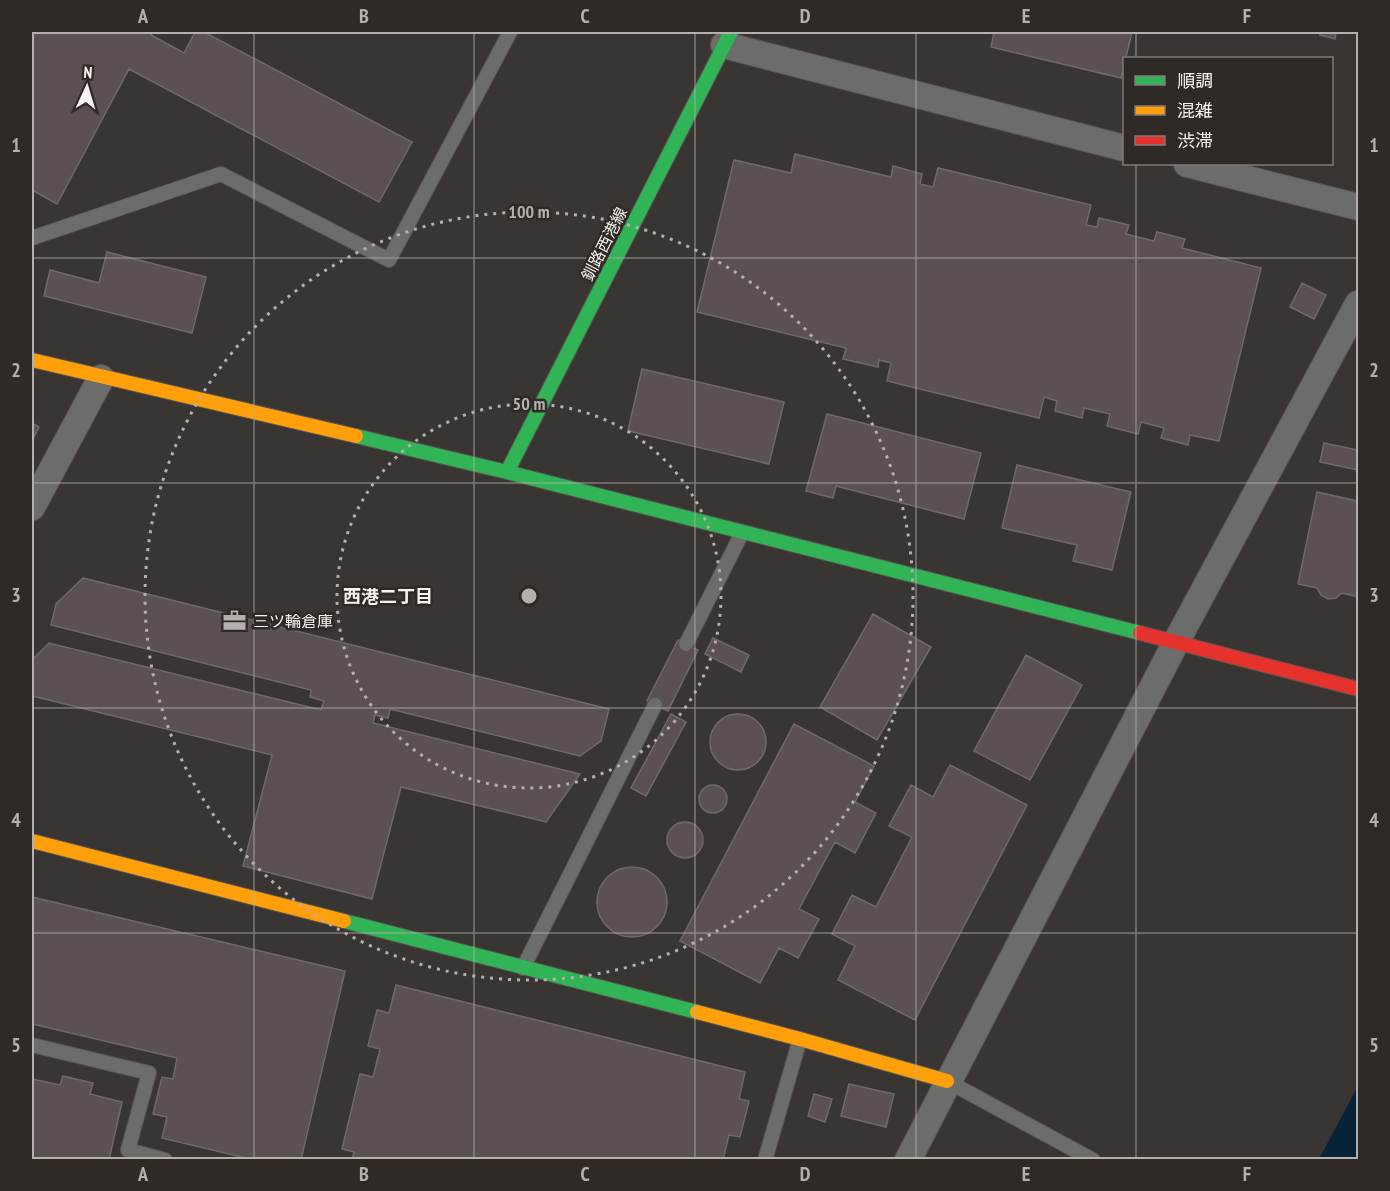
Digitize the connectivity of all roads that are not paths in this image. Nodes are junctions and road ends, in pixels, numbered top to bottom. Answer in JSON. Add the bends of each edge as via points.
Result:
{"nodes":[{"id":1,"x":510,"y":32,"type":"edge"},
{"id":2,"x":728,"y":38,"type":"edge"},
{"id":3,"x":1123,"y":147,"type":"edge"},
{"id":4,"x":1191,"y":165,"type":"edge"},
{"id":5,"x":1359,"y":207,"type":"edge"},
{"id":6,"x":32,"y":238,"type":"edge"},
{"id":7,"x":1359,"y":304,"type":"edge"},
{"id":8,"x":32,"y":360,"type":"edge"},
{"id":9,"x":100,"y":378,"type":"junction"},
{"id":10,"x":507,"y":472,"type":"junction"},
{"id":11,"x":32,"y":507,"type":"edge"},
{"id":12,"x":742,"y":533,"type":"junction"},
{"id":13,"x":686,"y":644,"type":"dead end"},
{"id":14,"x":1175,"y":644,"type":"junction"},
{"id":15,"x":1359,"y":689,"type":"edge"},
{"id":16,"x":655,"y":705,"type":"dead end"},
{"id":17,"x":32,"y":841,"type":"edge"},
{"id":18,"x":523,"y":968,"type":"junction"},
{"id":19,"x":800,"y":1039,"type":"junction"},
{"id":20,"x":32,"y":1045,"type":"edge"},
{"id":21,"x":947,"y":1082,"type":"junction"},
{"id":22,"x":165,"y":1160,"type":"edge"},
{"id":23,"x":765,"y":1160,"type":"edge"},
{"id":24,"x":908,"y":1160,"type":"edge"},
{"id":25,"x":1094,"y":1160,"type":"edge"}],
"edges":[{"from":1,"to":6,"type":"lane","via":[[389,260],[220,174]]},
{"from":2,"to":3,"type":"street"},
{"from":2,"to":10,"type":"street","name":"釧路西港線"},
{"from":4,"to":5,"type":"street"},
{"from":7,"to":14,"type":"street"},
{"from":8,"to":9,"type":"street"},
{"from":9,"to":10,"type":"street"},
{"from":9,"to":11,"type":"street"},
{"from":10,"to":12,"type":"street"},
{"from":12,"to":13,"type":"lane"},
{"from":12,"to":14,"type":"street"},
{"from":14,"to":15,"type":"street"},
{"from":14,"to":21,"type":"street"},
{"from":16,"to":18,"type":"lane"},
{"from":17,"to":18,"type":"street"},
{"from":18,"to":19,"type":"street"},
{"from":19,"to":21,"type":"street"},
{"from":19,"to":23,"type":"lane"},
{"from":20,"to":22,"type":"lane","via":[[149,1073],[128,1150]]},
{"from":21,"to":24,"type":"street"},
{"from":21,"to":25,"type":"lane"}]}
